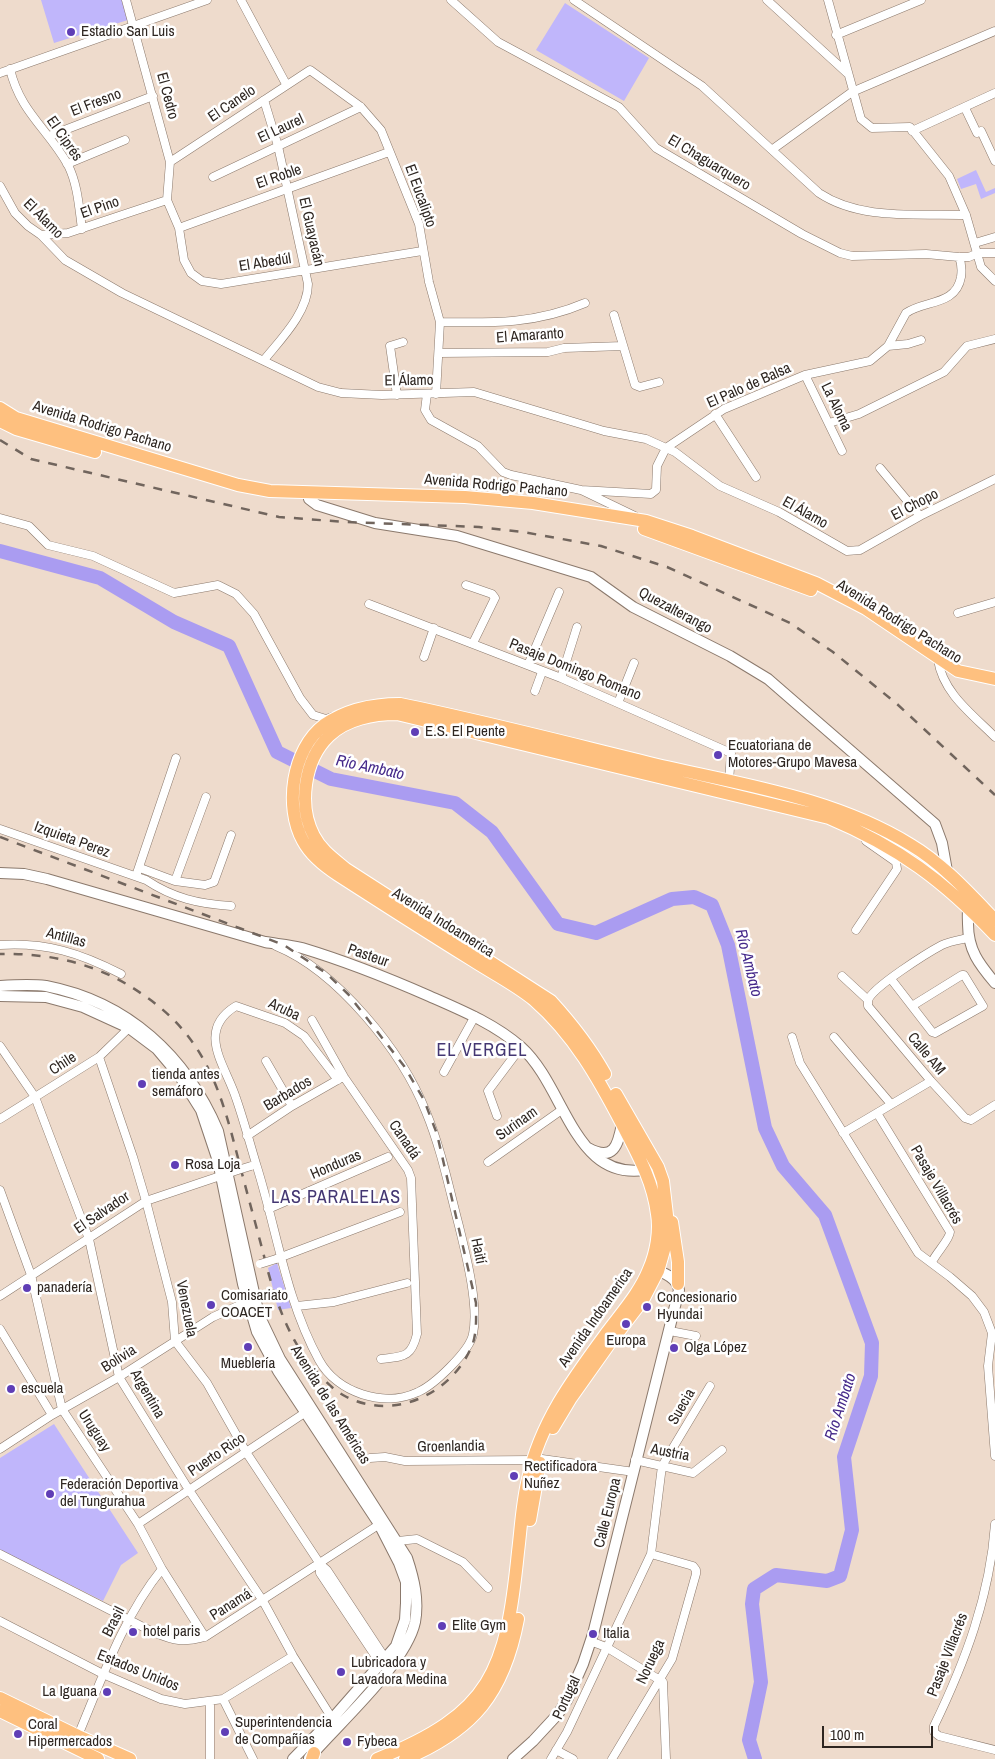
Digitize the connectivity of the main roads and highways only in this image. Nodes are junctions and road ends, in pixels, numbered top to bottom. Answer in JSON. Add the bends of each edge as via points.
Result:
{"nodes":[{"id":1,"x":0,"y":408,"type":"edge"},
{"id":2,"x":0,"y":421,"type":"edge"},
{"id":3,"x":939,"y":665,"type":"junction"},
{"id":4,"x":995,"y":679,"type":"edge"},
{"id":5,"x":995,"y":686,"type":"edge"},
{"id":6,"x":326,"y":731,"type":"junction"},
{"id":7,"x":729,"y":787,"type":"junction"},
{"id":8,"x":342,"y":872,"type":"junction"},
{"id":9,"x":971,"y":903,"type":"junction"},
{"id":10,"x":995,"y":920,"type":"edge"},
{"id":11,"x":995,"y":935,"type":"edge"},
{"id":12,"x":652,"y":1169,"type":"junction"},
{"id":13,"x":667,"y":1213,"type":"junction"},
{"id":14,"x":654,"y":1270,"type":"junction"},
{"id":15,"x":678,"y":1284,"type":"road end"},
{"id":16,"x":537,"y":1459,"type":"junction"},
{"id":17,"x":0,"y":1698,"type":"edge"},
{"id":18,"x":0,"y":1711,"type":"edge"},
{"id":19,"x":75,"y":1742,"type":"junction"},
{"id":20,"x":98,"y":1759,"type":"edge"},
{"id":21,"x":130,"y":1759,"type":"edge"},
{"id":22,"x":376,"y":1759,"type":"edge"},
{"id":23,"x":405,"y":1759,"type":"edge"}],
"edges":[{"from":1,"to":3,"type":"main road","name":"Avenida Rodrigo Pachano","via":[[16,418],[47,428],[262,490],[464,497],[533,503],[646,521],[816,583],[866,609]]},
{"from":2,"to":3,"type":"main road","name":"Avenida Rodrigo Pachano","via":[[16,429],[254,496],[481,506],[652,530],[827,596]]},
{"from":3,"to":4,"type":"main road","name":"Avenida Rodrigo Pachano"},
{"from":3,"to":5,"type":"main road","name":"Avenida Rodrigo Pachano","via":[[958,678]]},
{"from":6,"to":7,"type":"main road","name":"Avenida Indoamerica","via":[[364,718],[397,714]]},
{"from":6,"to":7,"type":"main road","name":"Avenida Indoamerica","via":[[341,716],[366,707],[400,704]]},
{"from":6,"to":8,"type":"main road","name":"Avenida Indoamerica","via":[[308,744],[299,761],[295,778],[294,820],[303,841],[319,862]]},
{"from":7,"to":9,"type":"main road","name":"Avenida Indoamerica","via":[[773,804],[829,818],[895,850]]},
{"from":7,"to":9,"type":"main road","name":"Avenida Indoamerica","via":[[831,808],[872,824],[912,845],[947,871]]},
{"from":8,"to":12,"type":"main road","name":"Avenida Indoamerica","via":[[533,999],[574,1042]]},
{"from":8,"to":12,"type":"main road","name":"Avenida Indoamerica","via":[[551,1001],[591,1049]]},
{"from":9,"to":10,"type":"main road","name":"Avenida Indoamerica"},
{"from":9,"to":11,"type":"main road","name":"Avenida Indoamerica"},
{"from":12,"to":13,"type":"main road","name":"Avenida Indoamerica"},
{"from":12,"to":14,"type":"main road","name":"Avenida Indoamerica","via":[[657,1214]]},
{"from":13,"to":14,"type":"main road","name":"Avenida Indoamerica","via":[[666,1243]]},
{"from":13,"to":15,"type":"main road","via":[[673,1227],[680,1275]]},
{"from":14,"to":16,"type":"main road","name":"Avenida Indoamerica","via":[[643,1300],[571,1398]]},
{"from":16,"to":22,"type":"main road","name":"Avenida Indoamerica","via":[[524,1496],[511,1616],[494,1669],[459,1716],[413,1744]]},
{"from":16,"to":23,"type":"main road","name":"Avenida Indoamerica","via":[[519,1617],[504,1671],[468,1723],[450,1737]]},
{"from":17,"to":19,"type":"main road"},
{"from":18,"to":19,"type":"main road"},
{"from":19,"to":20,"type":"main road"},
{"from":19,"to":21,"type":"main road"}]}
